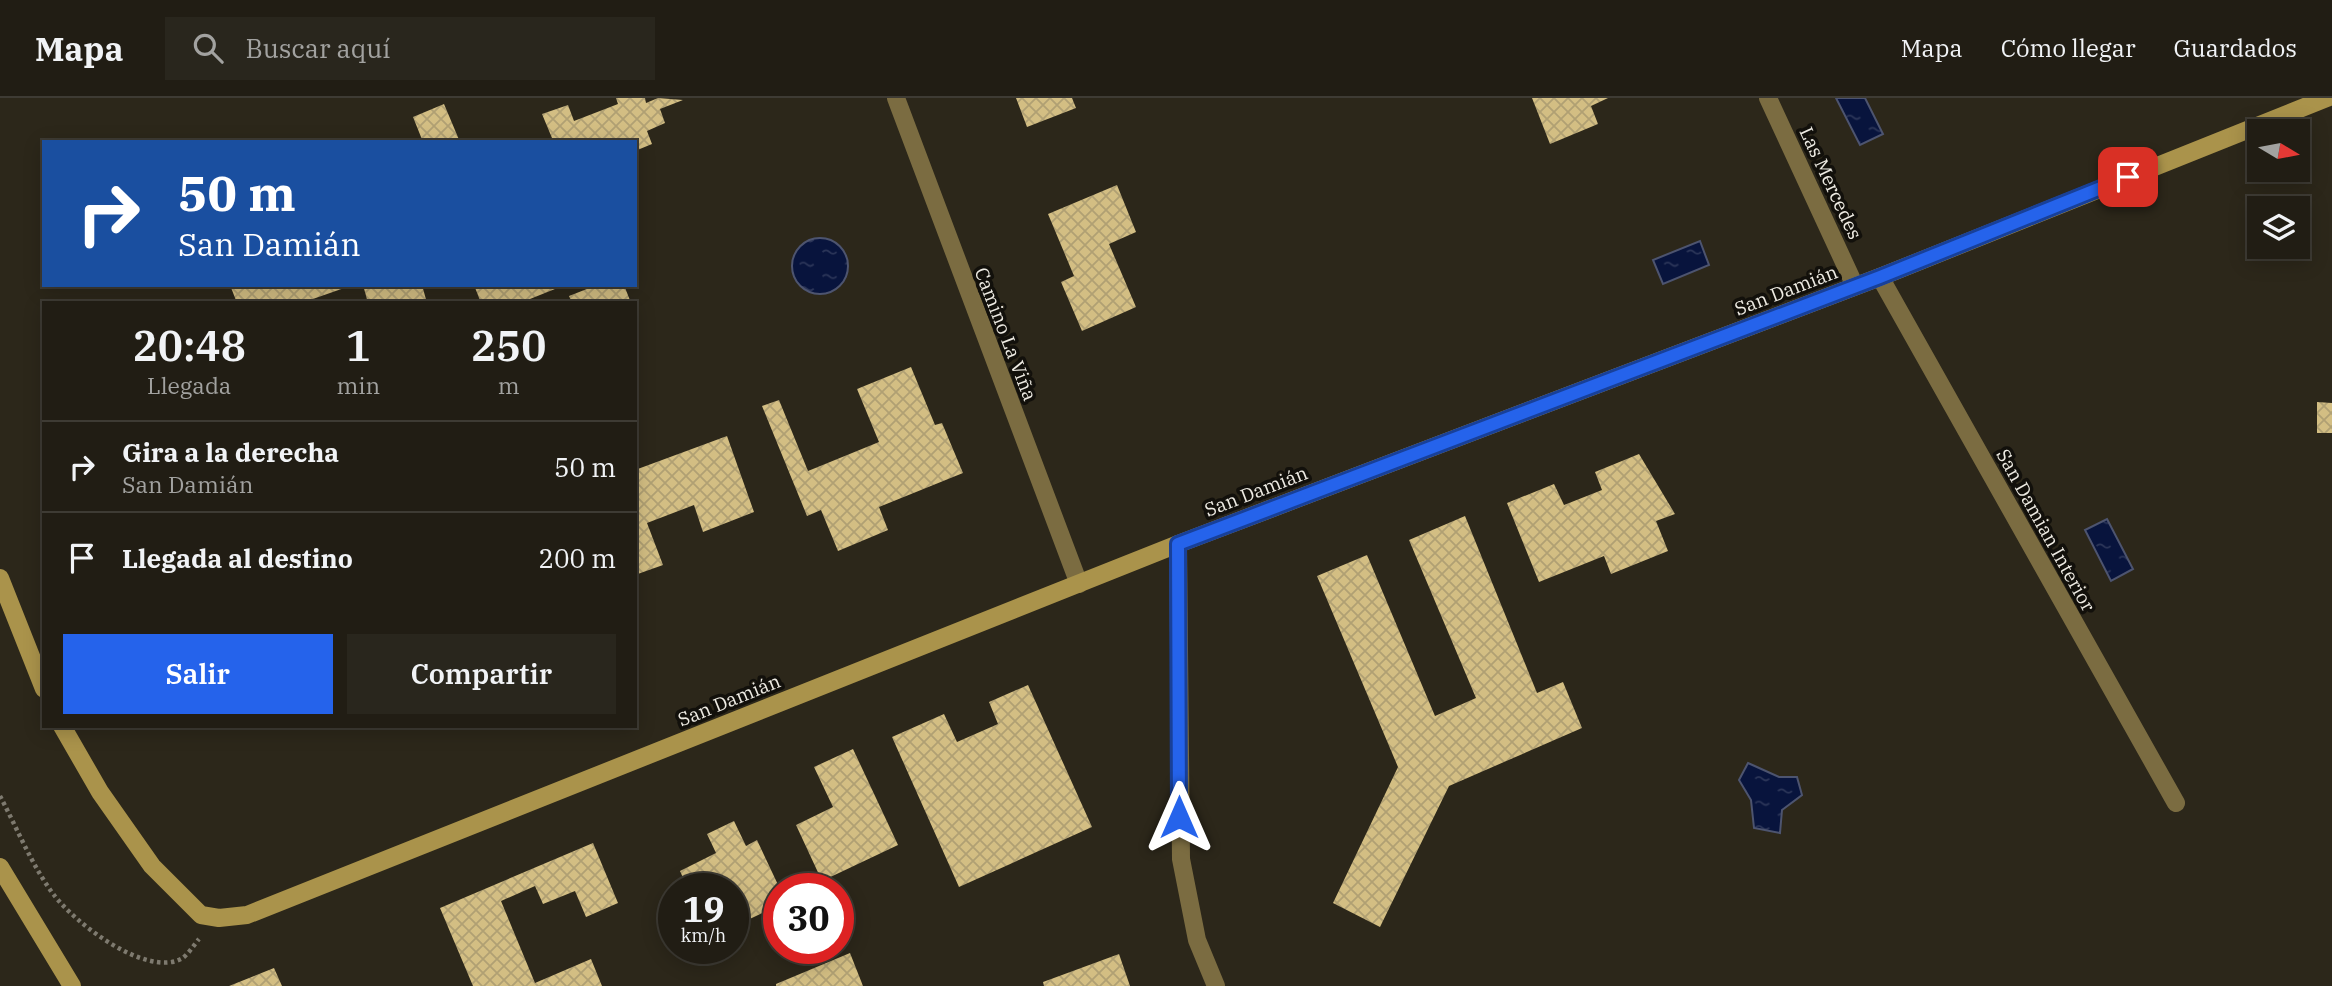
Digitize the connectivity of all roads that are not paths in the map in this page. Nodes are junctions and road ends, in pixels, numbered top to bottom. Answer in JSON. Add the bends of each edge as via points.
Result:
{"nodes":[{"id":1,"x":897,"y":98,"type":"edge"},
{"id":2,"x":1769,"y":98,"type":"edge"},
{"id":3,"x":2327,"y":98,"type":"edge"},
{"id":4,"x":1880,"y":277,"type":"junction"},
{"id":5,"x":1855,"y":286,"type":"junction"},
{"id":6,"x":1178,"y":544,"type":"junction"},
{"id":7,"x":0,"y":578,"type":"edge"},
{"id":8,"x":1079,"y":584,"type":"junction"},
{"id":9,"x":42,"y":684,"type":"edge"},
{"id":10,"x":63,"y":728,"type":"edge"},
{"id":11,"x":2176,"y":803,"type":"dead end"},
{"id":12,"x":0,"y":867,"type":"edge"},
{"id":13,"x":72,"y":986,"type":"edge"},
{"id":14,"x":1216,"y":986,"type":"edge"}],
"edges":[{"from":1,"to":8,"type":"street","name":"Camino La Viña"},
{"from":2,"to":5,"type":"street","name":"Las Mercedes"},
{"from":3,"to":4,"type":"main road","name":"San Damián"},
{"from":4,"to":5,"type":"main road","name":"San Damián"},
{"from":4,"to":11,"type":"street","name":"San Damian Interior"},
{"from":5,"to":6,"type":"main road","name":"San Damián"},
{"from":6,"to":8,"type":"main road","name":"San Damián"},
{"from":6,"to":14,"type":"street","via":[[1181,859],[1197,940]]},
{"from":7,"to":9,"type":"main road"},
{"from":8,"to":10,"type":"main road","name":"San Damián","via":[[247,915],[210,917],[145,857]]},
{"from":12,"to":13,"type":"main road"}]}
